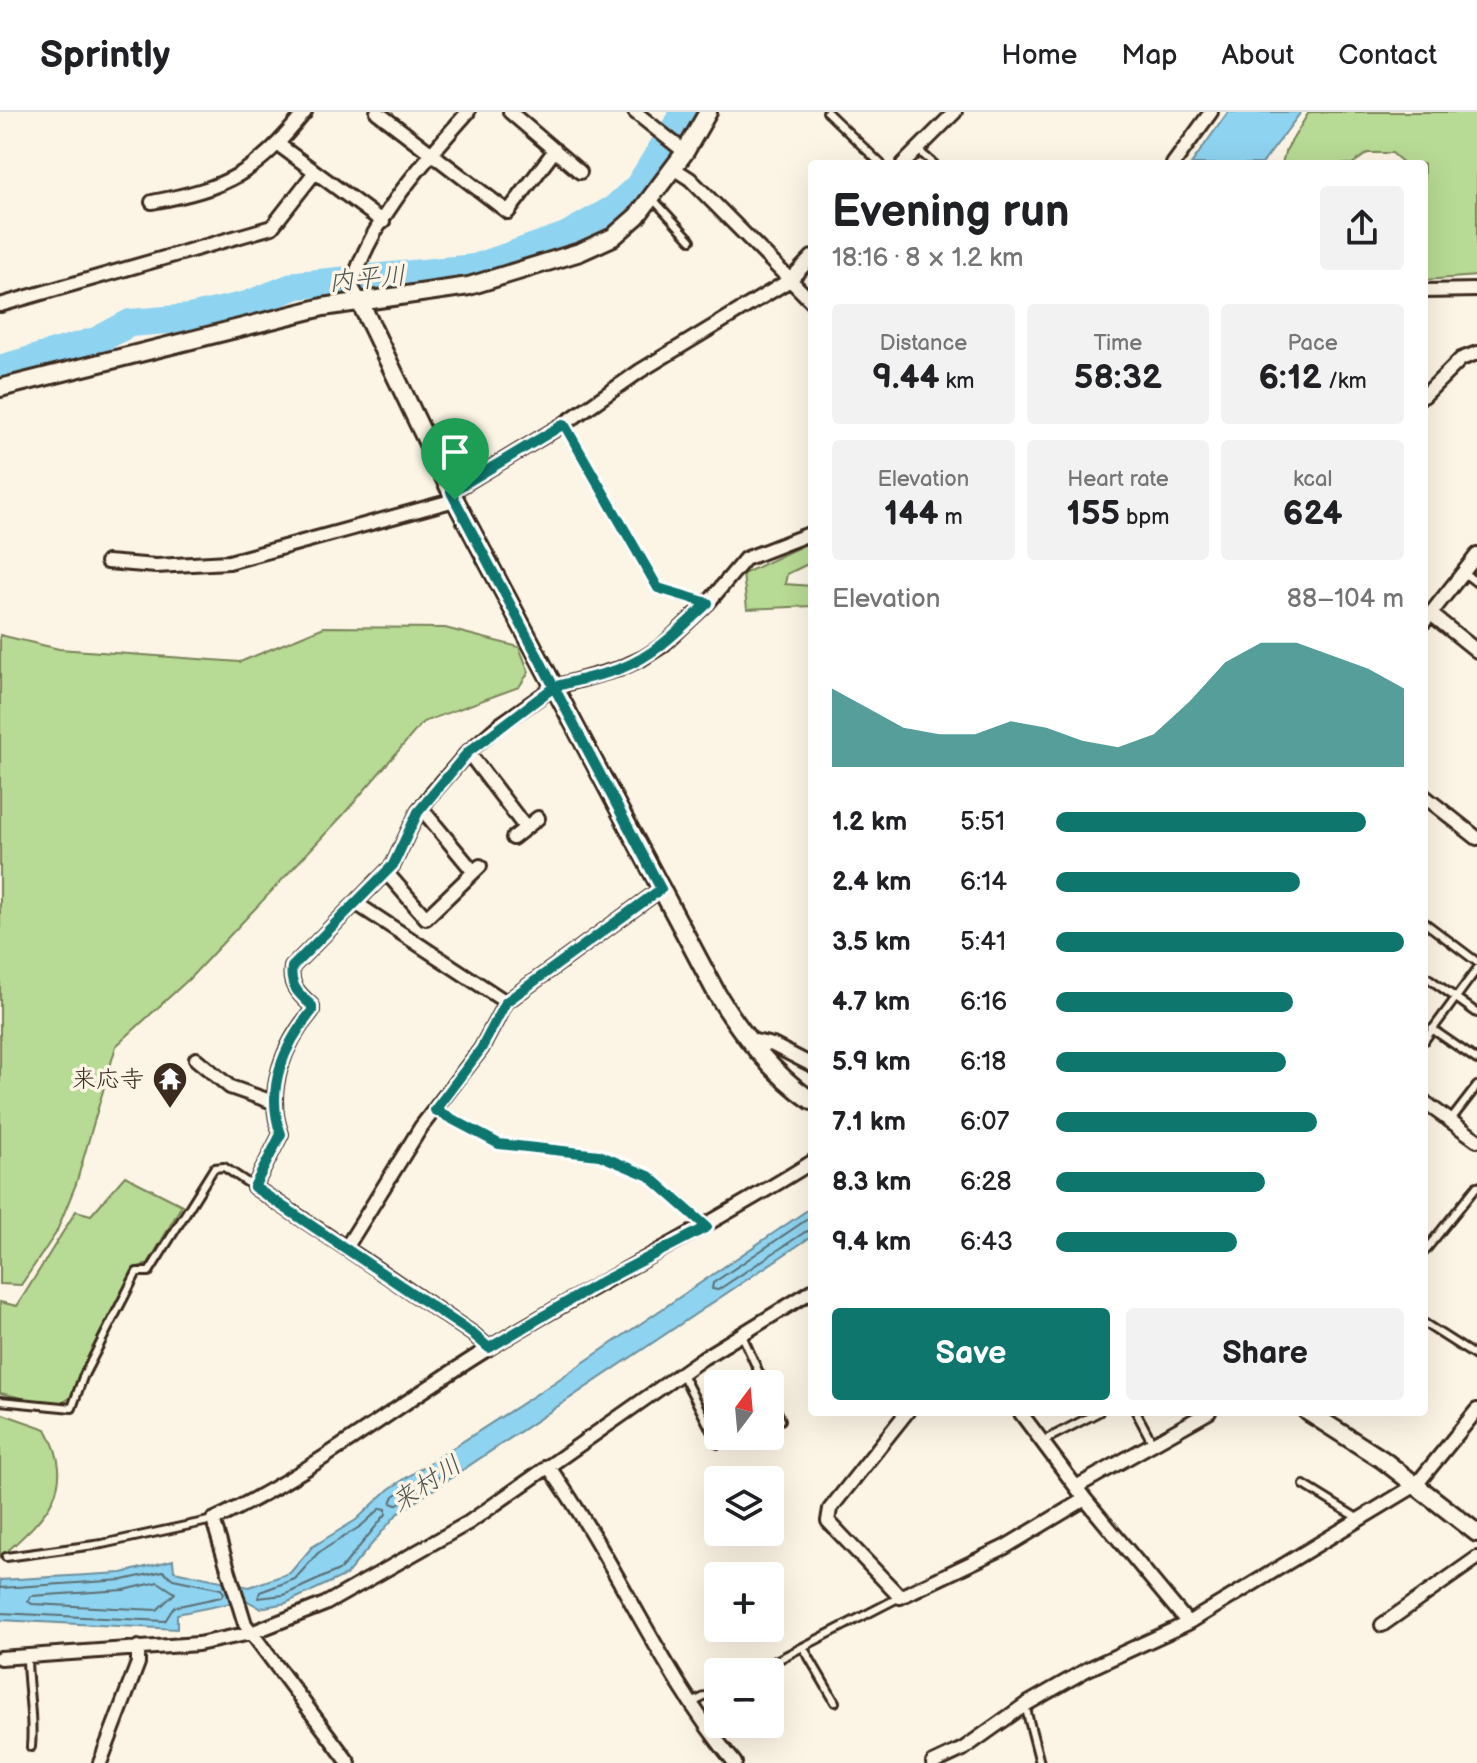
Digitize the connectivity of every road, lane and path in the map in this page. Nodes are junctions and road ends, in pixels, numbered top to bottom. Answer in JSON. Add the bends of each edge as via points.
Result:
{"nodes":[{"id":1,"x":305,"y":112,"type":"edge"},
{"id":2,"x":377,"y":112,"type":"edge"},
{"id":3,"x":468,"y":112,"type":"edge"},
{"id":4,"x":510,"y":112,"type":"edge"},
{"id":5,"x":635,"y":112,"type":"edge"},
{"id":6,"x":708,"y":112,"type":"edge"},
{"id":7,"x":827,"y":112,"type":"edge"},
{"id":8,"x":955,"y":112,"type":"edge"},
{"id":9,"x":1211,"y":112,"type":"edge"},
{"id":10,"x":279,"y":145,"type":"junction"},
{"id":11,"x":680,"y":149,"type":"junction"},
{"id":12,"x":555,"y":150,"type":"junction"},
{"id":13,"x":918,"y":150,"type":"junction"},
{"id":14,"x":431,"y":154,"type":"junction"},
{"id":15,"x":877,"y":160,"type":"edge"},
{"id":16,"x":907,"y":160,"type":"edge"},
{"id":17,"x":929,"y":160,"type":"edge"},
{"id":18,"x":1176,"y":160,"type":"edge"},
{"id":19,"x":673,"y":168,"type":"junction"},
{"id":20,"x":315,"y":172,"type":"junction"},
{"id":21,"x":580,"y":172,"type":"dead end"},
{"id":22,"x":652,"y":198,"type":"junction"},
{"id":23,"x":152,"y":202,"type":"dead end"},
{"id":24,"x":383,"y":222,"type":"junction"},
{"id":25,"x":691,"y":240,"type":"dead end"},
{"id":26,"x":808,"y":261,"type":"edge"},
{"id":27,"x":790,"y":280,"type":"junction"},
{"id":28,"x":1477,"y":290,"type":"edge"},
{"id":29,"x":1428,"y":291,"type":"edge"},
{"id":30,"x":355,"y":294,"type":"junction"},
{"id":31,"x":808,"y":298,"type":"edge"},
{"id":32,"x":0,"y":305,"type":"edge"},
{"id":33,"x":1477,"y":353,"type":"edge"},
{"id":34,"x":0,"y":388,"type":"edge"},
{"id":35,"x":1428,"y":392,"type":"edge"},
{"id":36,"x":564,"y":424,"type":"junction"},
{"id":37,"x":453,"y":496,"type":"junction"},
{"id":38,"x":808,"y":535,"type":"edge"},
{"id":39,"x":1477,"y":555,"type":"edge"},
{"id":40,"x":107,"y":562,"type":"dead end"},
{"id":41,"x":1464,"y":572,"type":"junction"},
{"id":42,"x":1477,"y":583,"type":"edge"},
{"id":43,"x":708,"y":603,"type":"junction"},
{"id":44,"x":1428,"y":617,"type":"edge"},
{"id":45,"x":1428,"y":619,"type":"edge"},
{"id":46,"x":1477,"y":651,"type":"edge"},
{"id":47,"x":554,"y":687,"type":"junction"},
{"id":48,"x":468,"y":752,"type":"junction"},
{"id":49,"x":1428,"y":799,"type":"edge"},
{"id":50,"x":421,"y":808,"type":"junction"},
{"id":51,"x":538,"y":818,"type":"dead end"},
{"id":52,"x":525,"y":827,"type":"junction"},
{"id":53,"x":513,"y":838,"type":"dead end"},
{"id":54,"x":1477,"y":838,"type":"edge"},
{"id":55,"x":386,"y":872,"type":"junction"},
{"id":56,"x":661,"y":889,"type":"junction"},
{"id":57,"x":357,"y":904,"type":"junction"},
{"id":58,"x":1428,"y":925,"type":"edge"},
{"id":59,"x":1477,"y":962,"type":"edge"},
{"id":60,"x":1477,"y":969,"type":"edge"},
{"id":61,"x":1428,"y":978,"type":"edge"},
{"id":62,"x":1456,"y":998,"type":"junction"},
{"id":63,"x":506,"y":1002,"type":"junction"},
{"id":64,"x":1477,"y":1013,"type":"edge"},
{"id":65,"x":1432,"y":1029,"type":"junction"},
{"id":66,"x":1428,"y":1035,"type":"edge"},
{"id":67,"x":746,"y":1039,"type":"junction"},
{"id":68,"x":196,"y":1059,"type":"dead end"},
{"id":69,"x":1477,"y":1060,"type":"edge"},
{"id":70,"x":808,"y":1063,"type":"edge"},
{"id":71,"x":1477,"y":1086,"type":"edge"},
{"id":72,"x":808,"y":1098,"type":"edge"},
{"id":73,"x":273,"y":1102,"type":"junction"},
{"id":74,"x":1428,"y":1105,"type":"edge"},
{"id":75,"x":435,"y":1110,"type":"junction"},
{"id":76,"x":1450,"y":1121,"type":"junction"},
{"id":77,"x":1477,"y":1140,"type":"edge"},
{"id":78,"x":808,"y":1164,"type":"edge"},
{"id":79,"x":1477,"y":1186,"type":"edge"},
{"id":80,"x":254,"y":1187,"type":"junction"},
{"id":81,"x":707,"y":1227,"type":"junction"},
{"id":82,"x":1428,"y":1247,"type":"edge"},
{"id":83,"x":346,"y":1248,"type":"junction"},
{"id":84,"x":808,"y":1294,"type":"edge"},
{"id":85,"x":1428,"y":1326,"type":"edge"},
{"id":86,"x":742,"y":1335,"type":"junction"},
{"id":87,"x":489,"y":1348,"type":"junction"},
{"id":88,"x":1477,"y":1357,"type":"edge"},
{"id":89,"x":758,"y":1370,"type":"edge"},
{"id":90,"x":682,"y":1374,"type":"junction"},
{"id":91,"x":0,"y":1401,"type":"edge"},
{"id":92,"x":1477,"y":1411,"type":"edge"},
{"id":93,"x":904,"y":1416,"type":"edge"},
{"id":94,"x":1023,"y":1416,"type":"edge"},
{"id":95,"x":1091,"y":1416,"type":"edge"},
{"id":96,"x":1138,"y":1416,"type":"edge"},
{"id":97,"x":1201,"y":1416,"type":"edge"},
{"id":98,"x":1314,"y":1416,"type":"edge"},
{"id":99,"x":704,"y":1417,"type":"edge"},
{"id":100,"x":1040,"y":1442,"type":"junction"},
{"id":101,"x":1152,"y":1442,"type":"junction"},
{"id":102,"x":548,"y":1466,"type":"junction"},
{"id":103,"x":1304,"y":1485,"type":"dead end"},
{"id":104,"x":1416,"y":1485,"type":"junction"},
{"id":105,"x":1076,"y":1487,"type":"junction"},
{"id":106,"x":1085,"y":1499,"type":"junction"},
{"id":107,"x":1359,"y":1519,"type":"junction"},
{"id":108,"x":213,"y":1524,"type":"junction"},
{"id":109,"x":1477,"y":1533,"type":"edge"},
{"id":110,"x":6,"y":1557,"type":"dead end"},
{"id":111,"x":1477,"y":1558,"type":"edge"},
{"id":112,"x":900,"y":1597,"type":"junction"},
{"id":113,"x":1188,"y":1623,"type":"junction"},
{"id":114,"x":1382,"y":1625,"type":"dead end"},
{"id":115,"x":248,"y":1628,"type":"junction"},
{"id":116,"x":138,"y":1647,"type":"junction"},
{"id":117,"x":803,"y":1647,"type":"junction"},
{"id":118,"x":27,"y":1656,"type":"junction"},
{"id":119,"x":0,"y":1658,"type":"edge"},
{"id":120,"x":781,"y":1658,"type":"edge"},
{"id":121,"x":704,"y":1697,"type":"edge"},
{"id":122,"x":835,"y":1702,"type":"dead end"},
{"id":123,"x":690,"y":1704,"type":"junction"},
{"id":124,"x":1025,"y":1705,"type":"junction"},
{"id":125,"x":31,"y":1747,"type":"dead end"},
{"id":126,"x":100,"y":1763,"type":"edge"},
{"id":127,"x":349,"y":1763,"type":"edge"},
{"id":128,"x":735,"y":1763,"type":"edge"},
{"id":129,"x":933,"y":1763,"type":"edge"},
{"id":130,"x":1040,"y":1763,"type":"edge"}],
"edges":[{"from":1,"to":10,"type":"street"},
{"from":2,"to":14,"type":"street"},
{"from":3,"to":14,"type":"street"},
{"from":4,"to":12,"type":"street"},
{"from":5,"to":11,"type":"street"},
{"from":6,"to":11,"type":"street"},
{"from":7,"to":15,"type":"lane"},
{"from":8,"to":13,"type":"street"},
{"from":9,"to":18,"type":"street"},
{"from":10,"to":20,"type":"street"},
{"from":10,"to":23,"type":"street","via":[[246,174],[198,194]]},
{"from":11,"to":19,"type":"street"},
{"from":12,"to":14,"type":"street","via":[[508,212]]},
{"from":12,"to":21,"type":"street"},
{"from":13,"to":16,"type":"street"},
{"from":13,"to":17,"type":"lane"},
{"from":14,"to":24,"type":"street"},
{"from":19,"to":22,"type":"street"},
{"from":19,"to":27,"type":"street"},
{"from":20,"to":24,"type":"street"},
{"from":20,"to":32,"type":"street","via":[[272,227]]},
{"from":22,"to":25,"type":"lane"},
{"from":22,"to":30,"type":"street","via":[[613,237],[544,265],[469,286]]},
{"from":24,"to":30,"type":"street","via":[[357,265]]},
{"from":26,"to":27,"type":"street"},
{"from":27,"to":31,"type":"street"},
{"from":27,"to":36,"type":"street"},
{"from":28,"to":29,"type":"street"},
{"from":30,"to":34,"type":"street"},
{"from":30,"to":37,"type":"street"},
{"from":33,"to":35,"type":"street","via":[[1461,359]]},
{"from":36,"to":37,"type":"street"},
{"from":36,"to":43,"type":"lane","via":[[658,588]]},
{"from":37,"to":40,"type":"street","via":[[229,562]]},
{"from":37,"to":47,"type":"street"},
{"from":38,"to":43,"type":"street","via":[[745,559]]},
{"from":39,"to":41,"type":"street"},
{"from":41,"to":42,"type":"lane"},
{"from":41,"to":44,"type":"street"},
{"from":43,"to":47,"type":"street","via":[[643,658]]},
{"from":45,"to":46,"type":"street"},
{"from":47,"to":48,"type":"street"},
{"from":47,"to":56,"type":"street"},
{"from":48,"to":50,"type":"street"},
{"from":48,"to":52,"type":"street"},
{"from":49,"to":54,"type":"street"},
{"from":50,"to":55,"type":"street"},
{"from":50,"to":55,"type":"street","via":[[477,868],[426,918]]},
{"from":51,"to":52,"type":"street"},
{"from":52,"to":53,"type":"street"},
{"from":55,"to":57,"type":"street"},
{"from":56,"to":63,"type":"street"},
{"from":56,"to":67,"type":"street"},
{"from":57,"to":63,"type":"street"},
{"from":57,"to":73,"type":"street","via":[[292,967],[290,978],[312,1011],[289,1039]]},
{"from":58,"to":59,"type":"lane"},
{"from":60,"to":62,"type":"lane"},
{"from":61,"to":62,"type":"lane"},
{"from":62,"to":64,"type":"lane"},
{"from":62,"to":65,"type":"lane"},
{"from":63,"to":75,"type":"street","via":[[481,1049]]},
{"from":65,"to":66,"type":"lane"},
{"from":65,"to":69,"type":"lane"},
{"from":67,"to":70,"type":"street","via":[[773,1045]]},
{"from":67,"to":72,"type":"street","via":[[777,1074]]},
{"from":68,"to":73,"type":"street","via":[[230,1087]]},
{"from":71,"to":76,"type":"lane"},
{"from":73,"to":80,"type":"street","via":[[281,1134]]},
{"from":74,"to":76,"type":"street"},
{"from":75,"to":81,"type":"lane","via":[[499,1144],[599,1155],[649,1176]]},
{"from":75,"to":83,"type":"street"},
{"from":76,"to":77,"type":"street"},
{"from":78,"to":81,"type":"street"},
{"from":79,"to":82,"type":"lane"},
{"from":80,"to":83,"type":"street"},
{"from":80,"to":91,"type":"lane","via":[[224,1167],[214,1168],[149,1272],[137,1272],[72,1408]]},
{"from":81,"to":87,"type":"street"},
{"from":83,"to":87,"type":"street"},
{"from":84,"to":86,"type":"street"},
{"from":85,"to":88,"type":"lane"},
{"from":86,"to":89,"type":"lane"},
{"from":86,"to":90,"type":"street"},
{"from":87,"to":108,"type":"street","via":[[335,1453]]},
{"from":90,"to":99,"type":"lane"},
{"from":90,"to":102,"type":"street"},
{"from":92,"to":104,"type":"street"},
{"from":93,"to":112,"type":"street","via":[[830,1509],[828,1521]]},
{"from":94,"to":100,"type":"street"},
{"from":95,"to":100,"type":"lane"},
{"from":96,"to":101,"type":"lane"},
{"from":97,"to":101,"type":"street"},
{"from":98,"to":104,"type":"street"},
{"from":100,"to":105,"type":"street"},
{"from":101,"to":105,"type":"street"},
{"from":102,"to":115,"type":"street","via":[[468,1523],[325,1604]]},
{"from":102,"to":123,"type":"street","via":[[577,1506]]},
{"from":103,"to":107,"type":"lane"},
{"from":104,"to":107,"type":"street"},
{"from":104,"to":109,"type":"street"},
{"from":105,"to":106,"type":"street"},
{"from":106,"to":112,"type":"street","via":[[1005,1547]]},
{"from":106,"to":113,"type":"street"},
{"from":107,"to":113,"type":"street"},
{"from":108,"to":110,"type":"lane"},
{"from":108,"to":115,"type":"street"},
{"from":111,"to":114,"type":"street"},
{"from":112,"to":117,"type":"lane"},
{"from":113,"to":124,"type":"street"},
{"from":115,"to":116,"type":"street","via":[[198,1644]]},
{"from":115,"to":127,"type":"street"},
{"from":116,"to":118,"type":"street"},
{"from":116,"to":126,"type":"street","via":[[138,1663]]},
{"from":117,"to":120,"type":"lane"},
{"from":117,"to":122,"type":"lane"},
{"from":118,"to":119,"type":"street"},
{"from":118,"to":125,"type":"lane","via":[[27,1700],[34,1718]]},
{"from":121,"to":123,"type":"lane"},
{"from":123,"to":128,"type":"street"},
{"from":124,"to":129,"type":"street","via":[[963,1749]]},
{"from":124,"to":130,"type":"lane"}]}
